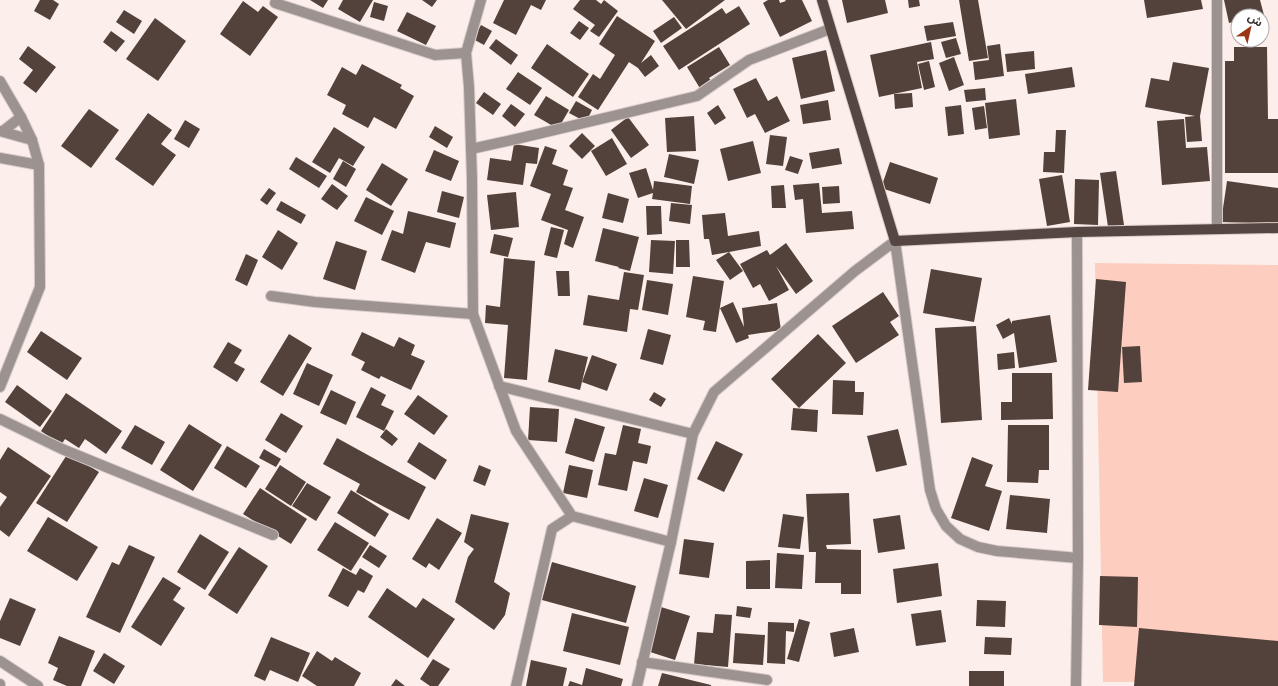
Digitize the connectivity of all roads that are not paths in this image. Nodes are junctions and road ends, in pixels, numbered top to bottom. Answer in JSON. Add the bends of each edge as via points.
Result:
{"nodes":[{"id":1,"x":481,"y":0,"type":"edge"},
{"id":2,"x":822,"y":0,"type":"edge"},
{"id":3,"x":1217,"y":0,"type":"edge"},
{"id":4,"x":274,"y":3,"type":"dead end"},
{"id":5,"x":830,"y":29,"type":"junction"},
{"id":6,"x":466,"y":53,"type":"junction"},
{"id":7,"x":0,"y":81,"type":"edge"},
{"id":8,"x":20,"y":116,"type":"junction"},
{"id":9,"x":2,"y":131,"type":"edge"},
{"id":10,"x":32,"y":140,"type":"junction"},
{"id":11,"x":471,"y":149,"type":"junction"},
{"id":12,"x":0,"y":158,"type":"edge"},
{"id":13,"x":39,"y":165,"type":"junction"},
{"id":14,"x":1278,"y":228,"type":"edge"},
{"id":15,"x":1218,"y":229,"type":"junction"},
{"id":16,"x":1077,"y":232,"type":"junction"},
{"id":17,"x":895,"y":241,"type":"junction"},
{"id":18,"x":271,"y":296,"type":"dead end"},
{"id":19,"x":473,"y":314,"type":"junction"},
{"id":20,"x":499,"y":386,"type":"junction"},
{"id":21,"x":0,"y":387,"type":"edge"},
{"id":22,"x":0,"y":419,"type":"edge"},
{"id":23,"x":693,"y":434,"type":"junction"},
{"id":24,"x":572,"y":516,"type":"junction"},
{"id":25,"x":273,"y":535,"type":"dead end"},
{"id":26,"x":671,"y":542,"type":"junction"},
{"id":27,"x":1078,"y":558,"type":"junction"},
{"id":28,"x":0,"y":661,"type":"edge"},
{"id":29,"x":642,"y":662,"type":"junction"},
{"id":30,"x":767,"y":680,"type":"dead end"},
{"id":31,"x":38,"y":686,"type":"edge"},
{"id":32,"x":516,"y":686,"type":"edge"},
{"id":33,"x":637,"y":686,"type":"edge"},
{"id":34,"x":1076,"y":686,"type":"edge"}],
"edges":[{"from":1,"to":6,"type":"street"},
{"from":2,"to":5,"type":"main road"},
{"from":3,"to":15,"type":"street"},
{"from":4,"to":6,"type":"street","via":[[435,55]]},
{"from":5,"to":11,"type":"street","via":[[749,60],[697,96]]},
{"from":5,"to":17,"type":"main road"},
{"from":6,"to":11,"type":"street"},
{"from":7,"to":8,"type":"street"},
{"from":8,"to":9,"type":"street"},
{"from":8,"to":10,"type":"street"},
{"from":9,"to":10,"type":"street"},
{"from":10,"to":13,"type":"street"},
{"from":11,"to":19,"type":"street"},
{"from":12,"to":13,"type":"street"},
{"from":13,"to":21,"type":"street","via":[[40,287]]},
{"from":14,"to":15,"type":"main road"},
{"from":15,"to":16,"type":"main road"},
{"from":16,"to":17,"type":"main road"},
{"from":16,"to":27,"type":"street"},
{"from":17,"to":23,"type":"street","via":[[855,271],[714,392]]},
{"from":17,"to":27,"type":"street","via":[[930,490],[936,509],[946,526],[960,539],[978,548]]},
{"from":18,"to":19,"type":"street","via":[[315,302]]},
{"from":19,"to":20,"type":"street"},
{"from":20,"to":23,"type":"street"},
{"from":20,"to":24,"type":"street","via":[[516,431]]},
{"from":22,"to":25,"type":"street","via":[[62,448]]},
{"from":23,"to":26,"type":"street"},
{"from":24,"to":26,"type":"street"},
{"from":24,"to":32,"type":"street","via":[[552,529]]},
{"from":26,"to":29,"type":"street"},
{"from":27,"to":34,"type":"street"},
{"from":28,"to":31,"type":"street"},
{"from":29,"to":30,"type":"street"},
{"from":29,"to":33,"type":"street"}]}
